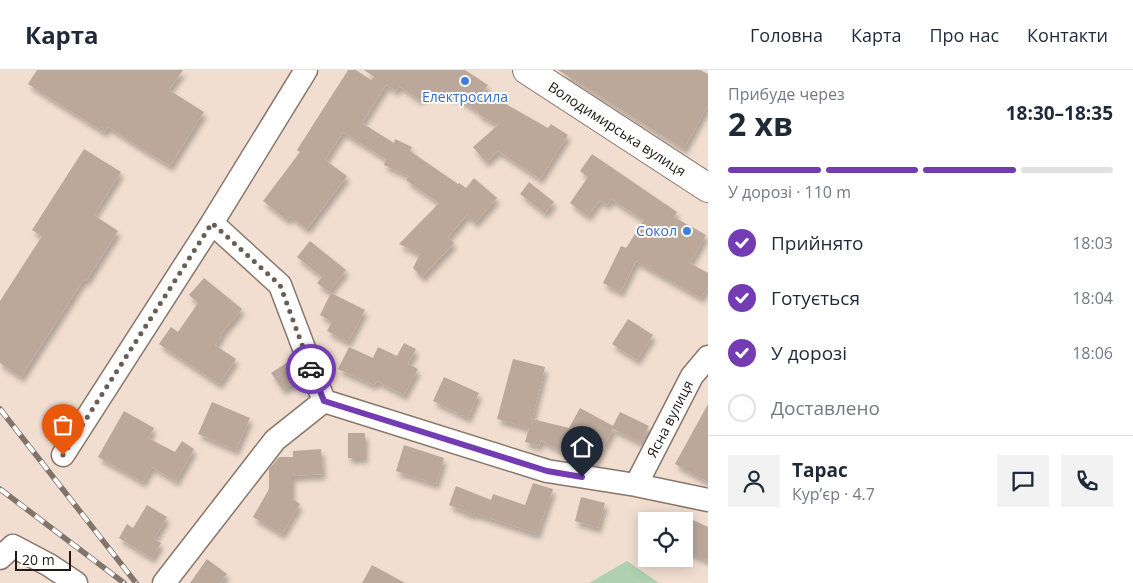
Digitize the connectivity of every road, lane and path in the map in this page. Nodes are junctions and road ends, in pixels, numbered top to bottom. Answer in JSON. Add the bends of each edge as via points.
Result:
{"nodes":[{"id":1,"x":306,"y":70,"type":"edge"},
{"id":2,"x":527,"y":70,"type":"edge"},
{"id":3,"x":708,"y":188,"type":"edge"},
{"id":4,"x":212,"y":223,"type":"junction"},
{"id":5,"x":708,"y":357,"type":"edge"},
{"id":6,"x":324,"y":401,"type":"junction"},
{"id":7,"x":63,"y":455,"type":"dead end"},
{"id":8,"x":636,"y":485,"type":"junction"},
{"id":9,"x":708,"y":500,"type":"edge"},
{"id":10,"x":7,"y":552,"type":"edge"},
{"id":11,"x":76,"y":583,"type":"edge"},
{"id":12,"x":164,"y":583,"type":"edge"}],
"edges":[{"from":1,"to":4,"type":"street"},
{"from":2,"to":3,"type":"main road","name":"Володимирська вулиця"},
{"from":4,"to":6,"type":"street","via":[[280,285]]},
{"from":4,"to":7,"type":"street"},
{"from":5,"to":8,"type":"street","name":"Ясна вулиця","via":[[692,376]]},
{"from":6,"to":8,"type":"street","via":[[547,471]]},
{"from":6,"to":12,"type":"street","via":[[275,440]]},
{"from":8,"to":9,"type":"street"},
{"from":10,"to":11,"type":"street","via":[[49,565]]}]}
